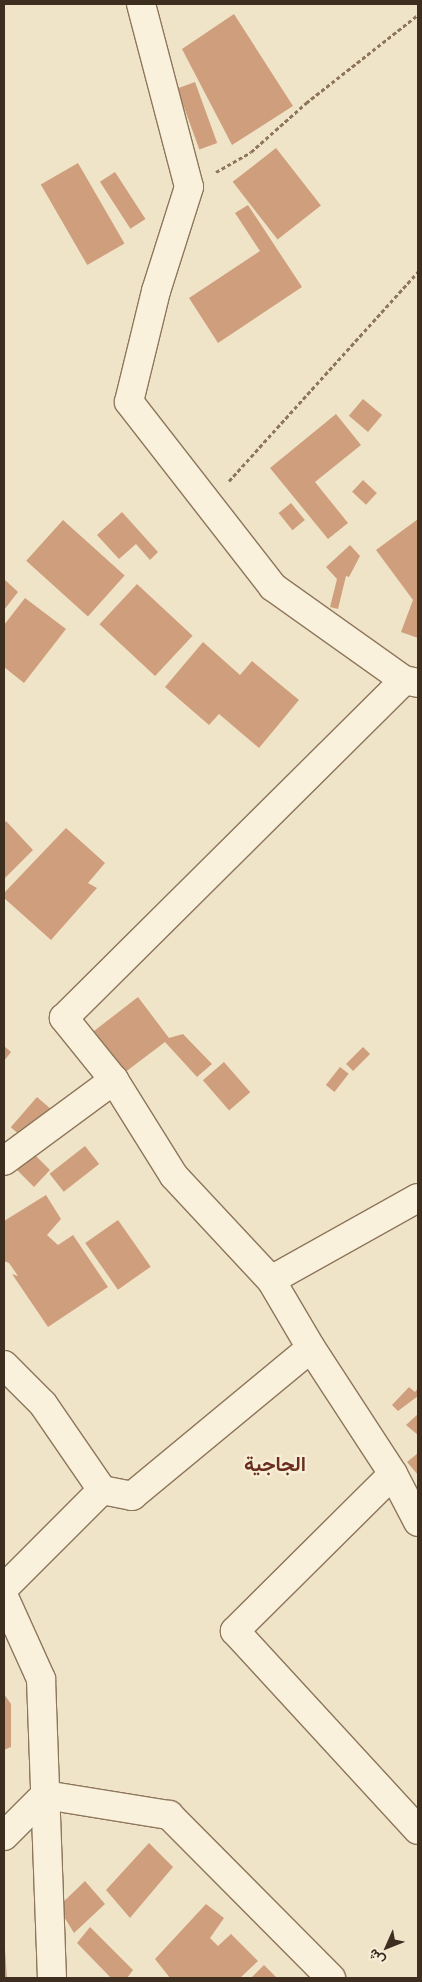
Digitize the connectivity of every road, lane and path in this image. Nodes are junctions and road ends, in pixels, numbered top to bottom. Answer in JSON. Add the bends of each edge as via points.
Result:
{"nodes":[{"id":1,"x":141,"y":4,"type":"edge"},
{"id":2,"x":418,"y":15,"type":"edge"},
{"id":3,"x":189,"y":187,"type":"junction"},
{"id":4,"x":418,"y":272,"type":"edge"},
{"id":5,"x":208,"y":503,"type":"junction"},
{"id":6,"x":411,"y":682,"type":"edge"},
{"id":7,"x":114,"y":1080,"type":"junction"},
{"id":8,"x":4,"y":1161,"type":"edge"},
{"id":9,"x":418,"y":1198,"type":"edge"},
{"id":10,"x":270,"y":1280,"type":"junction"},
{"id":11,"x":310,"y":1348,"type":"junction"},
{"id":12,"x":4,"y":1365,"type":"edge"},
{"id":13,"x":393,"y":1474,"type":"junction"},
{"id":14,"x":102,"y":1490,"type":"junction"},
{"id":15,"x":418,"y":1522,"type":"edge"},
{"id":16,"x":4,"y":1588,"type":"edge"},
{"id":17,"x":4,"y":1597,"type":"edge"},
{"id":18,"x":45,"y":1795,"type":"junction"},
{"id":19,"x":418,"y":1830,"type":"edge"},
{"id":20,"x":4,"y":1836,"type":"edge"},
{"id":21,"x":52,"y":1978,"type":"edge"},
{"id":22,"x":331,"y":1978,"type":"edge"}],
"edges":[{"from":1,"to":3,"type":"street"},
{"from":2,"to":3,"type":"path","via":[[306,103],[251,152]]},
{"from":3,"to":5,"type":"street","via":[[156,291],[129,402]]},
{"from":4,"to":5,"type":"path"},
{"from":5,"to":6,"type":"street","via":[[273,587]]},
{"from":6,"to":7,"type":"street","via":[[64,1018]]},
{"from":7,"to":8,"type":"street"},
{"from":7,"to":10,"type":"street","via":[[174,1176]]},
{"from":9,"to":10,"type":"street"},
{"from":10,"to":11,"type":"street"},
{"from":11,"to":13,"type":"street"},
{"from":11,"to":14,"type":"street","via":[[132,1496]]},
{"from":12,"to":14,"type":"street","via":[[43,1404]]},
{"from":13,"to":15,"type":"street"},
{"from":13,"to":19,"type":"street","via":[[236,1631]]},
{"from":14,"to":16,"type":"street"},
{"from":17,"to":18,"type":"street","via":[[40,1680]]},
{"from":18,"to":20,"type":"street"},
{"from":18,"to":21,"type":"street"},
{"from":18,"to":22,"type":"street","via":[[169,1815]]}]}
